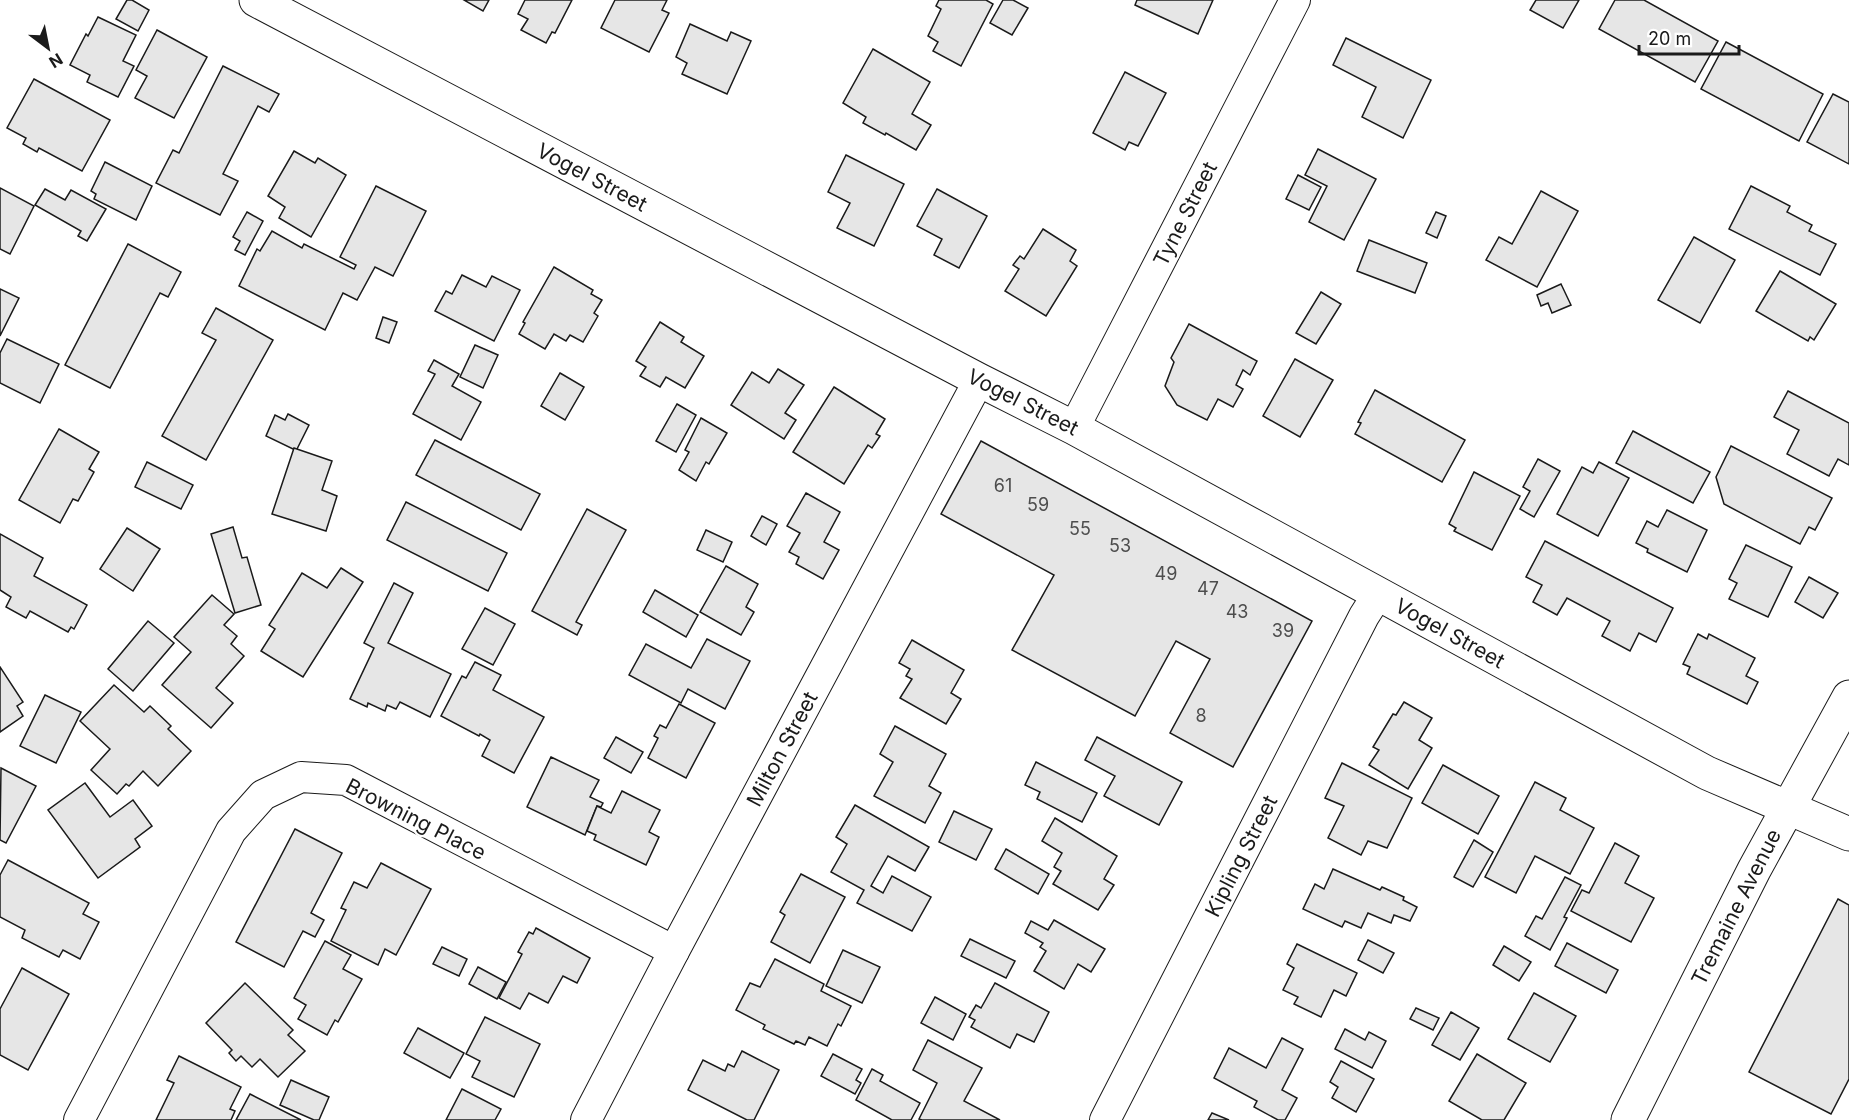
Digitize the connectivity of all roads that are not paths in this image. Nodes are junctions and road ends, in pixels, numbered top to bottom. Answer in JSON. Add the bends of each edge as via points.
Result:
{"nodes":[{"id":1,"x":256,"y":0,"type":"edge"},
{"id":2,"x":1295,"y":0,"type":"edge"},
{"id":3,"x":979,"y":380,"type":"junction"},
{"id":4,"x":1074,"y":428,"type":"junction"},
{"id":5,"x":1378,"y":594,"type":"junction"},
{"id":6,"x":1849,"y":697,"type":"edge"},
{"id":7,"x":1787,"y":808,"type":"junction"},
{"id":8,"x":1849,"y":834,"type":"edge"},
{"id":9,"x":674,"y":951,"type":"junction"},
{"id":10,"x":79,"y":1120,"type":"edge"},
{"id":11,"x":586,"y":1120,"type":"edge"},
{"id":12,"x":1105,"y":1120,"type":"edge"},
{"id":13,"x":1628,"y":1120,"type":"edge"}],
"edges":[{"from":1,"to":3,"type":"main road","name":"Vogel Street"},
{"from":2,"to":4,"type":"street","name":"Tyne Street"},
{"from":3,"to":4,"type":"main road","name":"Vogel Street"},
{"from":3,"to":9,"type":"street","name":"Milton Street"},
{"from":4,"to":5,"type":"main road","name":"Vogel Street"},
{"from":5,"to":7,"type":"main road","name":"Vogel Street","via":[[1707,773]]},
{"from":5,"to":12,"type":"street","name":"Kipling Street"},
{"from":6,"to":7,"type":"main road","name":"Tremaine Avenue"},
{"from":7,"to":8,"type":"main road","name":"Vogel Street"},
{"from":7,"to":13,"type":"main road","name":"Tremaine Avenue"},
{"from":9,"to":10,"type":"street","name":"Browning Place","via":[[346,780],[301,777],[263,795],[231,831]]},
{"from":9,"to":11,"type":"street","name":"Milton Street"}]}
